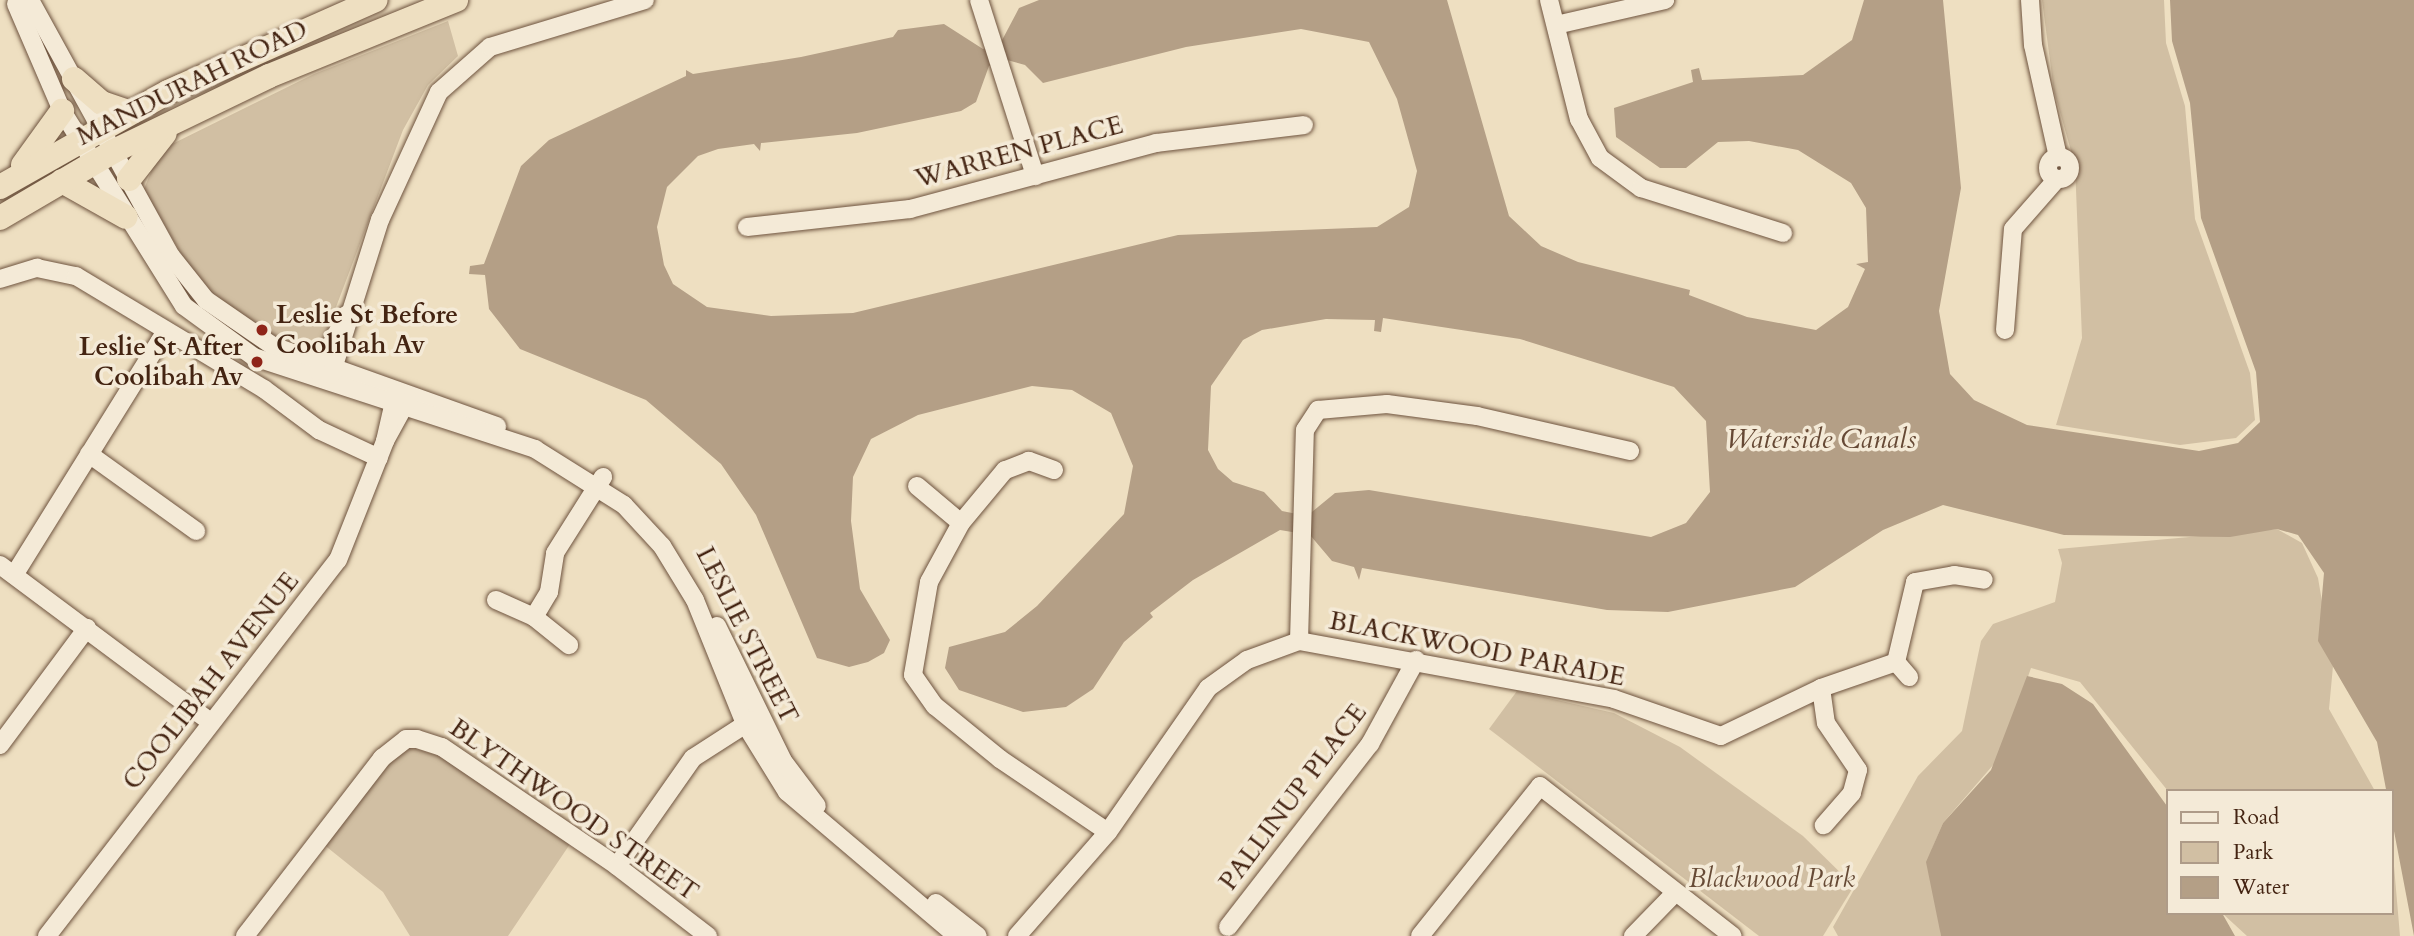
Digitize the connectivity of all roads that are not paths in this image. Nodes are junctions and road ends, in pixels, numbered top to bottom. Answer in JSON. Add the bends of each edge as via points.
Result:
{"nodes":[{"id":1,"x":376,"y":0,"type":"edge"},
{"id":2,"x":456,"y":0,"type":"edge"},
{"id":3,"x":645,"y":0,"type":"edge"},
{"id":4,"x":1549,"y":0,"type":"edge"},
{"id":5,"x":1665,"y":0,"type":"edge"},
{"id":6,"x":2030,"y":0,"type":"edge"},
{"id":7,"x":18,"y":1,"type":"edge"},
{"id":8,"x":981,"y":6,"type":"edge"},
{"id":9,"x":1556,"y":25,"type":"junction"},
{"id":10,"x":74,"y":79,"type":"junction"},
{"id":11,"x":62,"y":111,"type":"junction"},
{"id":12,"x":128,"y":112,"type":"junction"},
{"id":13,"x":181,"y":119,"type":"junction"},
{"id":14,"x":1304,"y":125,"type":"dead end"},
{"id":15,"x":91,"y":132,"type":"junction"},
{"id":16,"x":105,"y":156,"type":"junction"},
{"id":17,"x":1035,"y":176,"type":"junction"},
{"id":18,"x":130,"y":179,"type":"junction"},
{"id":19,"x":62,"y":181,"type":"junction"},
{"id":20,"x":6,"y":183,"type":"edge"},
{"id":21,"x":127,"y":217,"type":"junction"},
{"id":22,"x":0,"y":218,"type":"edge"},
{"id":23,"x":747,"y":227,"type":"dead end"},
{"id":24,"x":1783,"y":233,"type":"dead end"},
{"id":25,"x":0,"y":279,"type":"edge"},
{"id":26,"x":2005,"y":330,"type":"dead end"},
{"id":27,"x":164,"y":334,"type":"junction"},
{"id":28,"x":325,"y":371,"type":"junction"},
{"id":29,"x":401,"y":399,"type":"junction"},
{"id":30,"x":1630,"y":451,"type":"dead end"},
{"id":31,"x":89,"y":454,"type":"junction"},
{"id":32,"x":379,"y":458,"type":"junction"},
{"id":33,"x":1054,"y":470,"type":"dead end"},
{"id":34,"x":601,"y":481,"type":"junction"},
{"id":35,"x":917,"y":486,"type":"dead end"},
{"id":36,"x":961,"y":523,"type":"junction"},
{"id":37,"x":196,"y":531,"type":"dead end"},
{"id":38,"x":8,"y":569,"type":"edge"},
{"id":39,"x":1984,"y":580,"type":"dead end"},
{"id":40,"x":496,"y":600,"type":"dead end"},
{"id":41,"x":534,"y":617,"type":"junction"},
{"id":42,"x":87,"y":628,"type":"junction"},
{"id":43,"x":1299,"y":641,"type":"junction"},
{"id":44,"x":569,"y":645,"type":"dead end"},
{"id":45,"x":1416,"y":660,"type":"junction"},
{"id":46,"x":1896,"y":662,"type":"junction"},
{"id":47,"x":1909,"y":677,"type":"dead end"},
{"id":48,"x":1821,"y":688,"type":"junction"},
{"id":49,"x":752,"y":720,"type":"junction"},
{"id":50,"x":211,"y":722,"type":"junction"},
{"id":51,"x":0,"y":745,"type":"edge"},
{"id":52,"x":1824,"y":824,"type":"dead end"},
{"id":53,"x":1108,"y":832,"type":"junction"},
{"id":54,"x":617,"y":866,"type":"junction"},
{"id":55,"x":1675,"y":893,"type":"junction"},
{"id":56,"x":1041,"y":910,"type":"junction"},
{"id":57,"x":1228,"y":927,"type":"dead end"},
{"id":58,"x":47,"y":936,"type":"edge"},
{"id":59,"x":245,"y":936,"type":"edge"},
{"id":60,"x":708,"y":936,"type":"edge"},
{"id":61,"x":957,"y":936,"type":"edge"},
{"id":62,"x":978,"y":936,"type":"edge"},
{"id":63,"x":1017,"y":936,"type":"edge"},
{"id":64,"x":1023,"y":936,"type":"edge"},
{"id":65,"x":1420,"y":936,"type":"edge"},
{"id":66,"x":1633,"y":936,"type":"edge"},
{"id":67,"x":1733,"y":936,"type":"edge"}],
"edges":[{"from":1,"to":12,"type":"highway","name":"MANDURAH ROAD"},
{"from":2,"to":13,"type":"highway","name":"MANDURAH ROAD"},
{"from":3,"to":28,"type":"street","via":[[520,36],[458,70],[419,125]]},
{"from":4,"to":9,"type":"street"},
{"from":5,"to":9,"type":"street"},
{"from":6,"to":26,"type":"street","via":[[2033,45],[2058,157],[2048,167],[2056,179],[2014,229]]},
{"from":7,"to":10,"type":"street"},
{"from":7,"to":11,"type":"street"},
{"from":8,"to":17,"type":"street"},
{"from":9,"to":24,"type":"street","via":[[1586,138],[1616,174]]},
{"from":10,"to":12,"type":"highway","via":[[102,103]]},
{"from":10,"to":15,"type":"street"},
{"from":11,"to":15,"type":"street"},
{"from":11,"to":20,"type":"highway"},
{"from":12,"to":15,"type":"highway","name":"MANDURAH ROAD"},
{"from":13,"to":16,"type":"highway","name":"MANDURAH ROAD"},
{"from":13,"to":18,"type":"highway","via":[[142,157]]},
{"from":14,"to":17,"type":"street","name":"WARREN PLACE","via":[[1156,143]]},
{"from":15,"to":16,"type":"street","name":"LESLIE STREET"},
{"from":15,"to":20,"type":"highway","name":"MANDURAH ROAD"},
{"from":16,"to":18,"type":"street","name":"LESLIE STREET"},
{"from":16,"to":19,"type":"highway","name":"MANDURAH ROAD"},
{"from":16,"to":21,"type":"street","name":"LESLIE STREET"},
{"from":17,"to":23,"type":"street","name":"WARREN PLACE","via":[[910,209]]},
{"from":18,"to":28,"type":"street","name":"LESLIE STREET","via":[[180,270],[206,300],[273,346]]},
{"from":19,"to":21,"type":"highway"},
{"from":19,"to":22,"type":"highway","name":"MANDURAH ROAD"},
{"from":21,"to":28,"type":"street","name":"LESLIE STREET","via":[[171,290],[200,321],[247,354]]},
{"from":25,"to":27,"type":"street","via":[[20,270],[58,268]]},
{"from":27,"to":31,"type":"street"},
{"from":27,"to":32,"type":"street","via":[[264,389],[319,430]]},
{"from":28,"to":29,"type":"street","name":"LESLIE STREET"},
{"from":29,"to":32,"type":"street","name":"COOLIBAH AVENUE"},
{"from":29,"to":34,"type":"street","name":"LESLIE STREET","via":[[536,440]]},
{"from":30,"to":43,"type":"street","via":[[1478,416],[1387,404],[1326,406],[1305,430],[1297,566]]},
{"from":31,"to":37,"type":"street"},
{"from":31,"to":38,"type":"street"},
{"from":32,"to":50,"type":"street","name":"COOLIBAH AVENUE","via":[[338,560]]},
{"from":33,"to":36,"type":"street","via":[[1029,461],[1004,470]]},
{"from":34,"to":41,"type":"street","via":[[555,553],[548,592]]},
{"from":34,"to":49,"type":"street","name":"LESLIE STREET","via":[[662,546],[695,600]]},
{"from":35,"to":36,"type":"street"},
{"from":36,"to":53,"type":"street","via":[[929,582],[913,676],[935,706],[1000,759]]},
{"from":38,"to":42,"type":"street"},
{"from":39,"to":46,"type":"street","via":[[1954,575],[1915,582]]},
{"from":40,"to":41,"type":"street"},
{"from":41,"to":44,"type":"street"},
{"from":42,"to":50,"type":"street"},
{"from":42,"to":51,"type":"street"},
{"from":43,"to":45,"type":"street","name":"BLACKWOOD PARADE"},
{"from":43,"to":53,"type":"street","name":"BLACKWOOD PARADE","via":[[1247,660],[1208,688]]},
{"from":45,"to":48,"type":"street","name":"BLACKWOOD PARADE","via":[[1614,699],[1721,736]]},
{"from":45,"to":57,"type":"street","name":"PALLINUP PLACE","via":[[1370,744]]},
{"from":46,"to":47,"type":"street"},
{"from":46,"to":48,"type":"street","name":"BLACKWOOD PARADE"},
{"from":48,"to":52,"type":"street","via":[[1826,723],[1858,770],[1852,793]]},
{"from":49,"to":54,"type":"street","via":[[693,758]]},
{"from":49,"to":61,"type":"street","name":"LESLIE STREET","via":[[787,792]]},
{"from":49,"to":62,"type":"street","name":"LESLIE STREET","via":[[806,795],[831,821]]},
{"from":50,"to":58,"type":"street","name":"COOLIBAH AVENUE"},
{"from":53,"to":56,"type":"street","name":"BLACKWOOD PARADE"},
{"from":54,"to":59,"type":"street","name":"BLYTHWOOD STREET","via":[[442,747],[406,739],[382,758]]},
{"from":54,"to":60,"type":"street","name":"BLYTHWOOD STREET"},
{"from":55,"to":65,"type":"street","via":[[1539,786]]},
{"from":55,"to":66,"type":"street"},
{"from":55,"to":67,"type":"street"},
{"from":56,"to":63,"type":"street","name":"BLACKWOOD PARADE"},
{"from":56,"to":64,"type":"street","name":"BLACKWOOD PARADE"}]}
